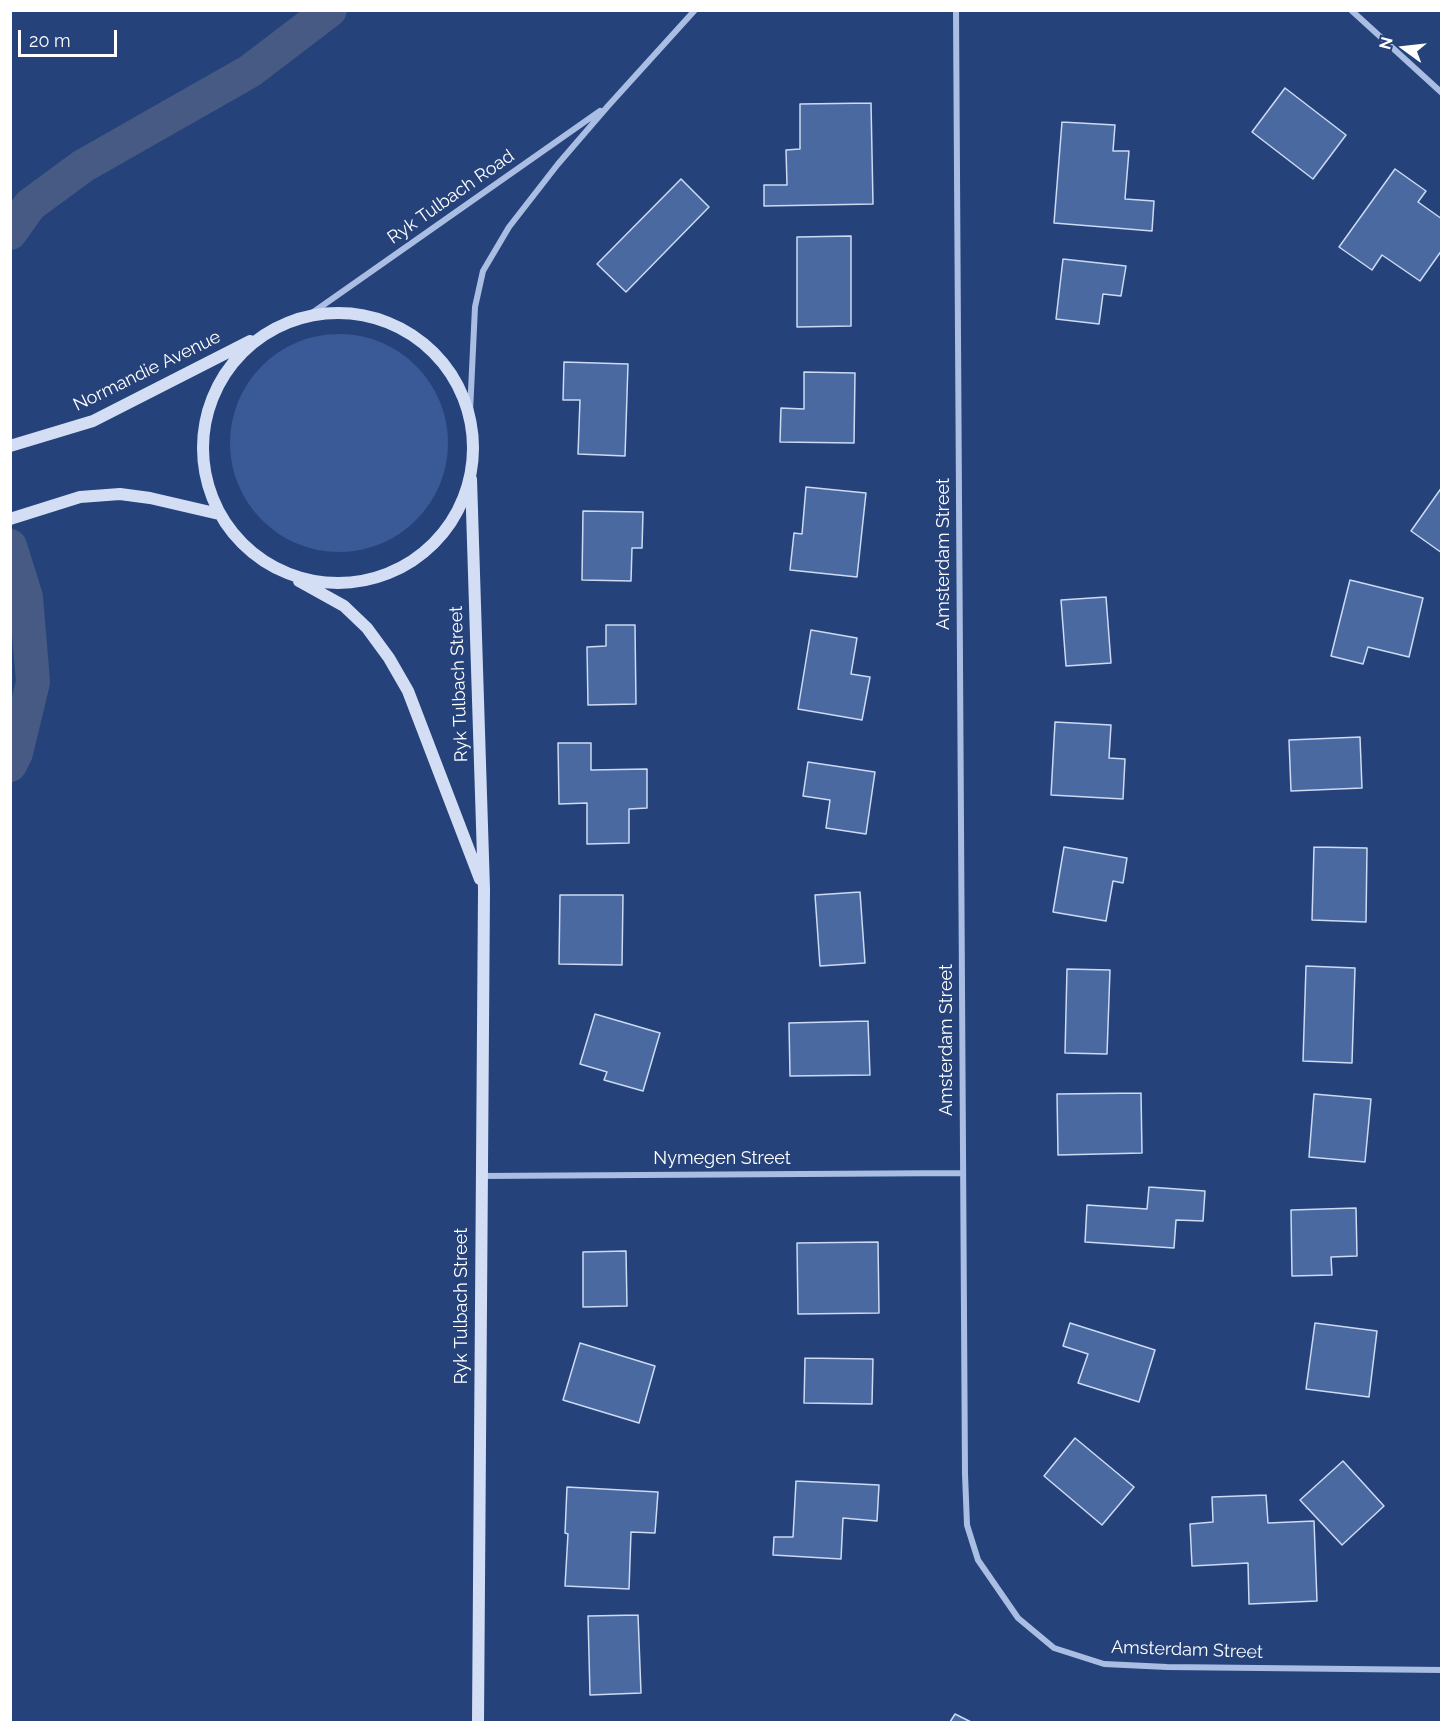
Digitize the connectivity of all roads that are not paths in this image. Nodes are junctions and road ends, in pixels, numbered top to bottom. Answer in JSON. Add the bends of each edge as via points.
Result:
{"nodes":[{"id":1,"x":695,"y":10,"type":"edge"},
{"id":2,"x":956,"y":10,"type":"edge"},
{"id":3,"x":1351,"y":10,"type":"edge"},
{"id":4,"x":1442,"y":93,"type":"edge"},
{"id":5,"x":608,"y":106,"type":"junction"},
{"id":6,"x":312,"y":313,"type":"junction"},
{"id":7,"x":263,"y":334,"type":"junction"},
{"id":8,"x":470,"y":412,"type":"junction"},
{"id":9,"x":10,"y":446,"type":"edge"},
{"id":10,"x":471,"y":478,"type":"junction"},
{"id":11,"x":219,"y":514,"type":"junction"},
{"id":12,"x":10,"y":519,"type":"edge"},
{"id":13,"x":285,"y":573,"type":"junction"},
{"id":14,"x":484,"y":889,"type":"junction"},
{"id":15,"x":963,"y":1173,"type":"junction"},
{"id":16,"x":481,"y":1176,"type":"junction"},
{"id":17,"x":1442,"y":1670,"type":"edge"},
{"id":18,"x":478,"y":1722,"type":"edge"}],
"edges":[{"from":1,"to":5,"type":"street","name":"Ryk Tulbach Road"},
{"from":2,"to":15,"type":"street","name":"Amsterdam Street"},
{"from":3,"to":4,"type":"street"},
{"from":5,"to":6,"type":"street","name":"Ryk Tulbach Road"},
{"from":5,"to":8,"type":"street","name":"Ryk Tulbach Road","via":[[509,227],[483,271],[475,307]]},
{"from":6,"to":7,"type":"street","name":"Normandie Avenue"},
{"from":6,"to":8,"type":"street","via":[[363,313],[411,331],[448,366]]},
{"from":7,"to":9,"type":"street","name":"Normandie Avenue","via":[[93,421]]},
{"from":7,"to":11,"type":"street","name":"Ryk Tulbach Street","via":[[226,369],[206,416],[203,466]]},
{"from":8,"to":10,"type":"street","via":[[475,446]]},
{"from":10,"to":13,"type":"street","via":[[452,522],[420,557],[378,578],[331,584]]},
{"from":10,"to":14,"type":"street","name":"Ryk Tulbach Street"},
{"from":11,"to":12,"type":"street","via":[[120,494],[80,497]]},
{"from":11,"to":13,"type":"street","name":"Ryk Tulbach Street","via":[[236,538]]},
{"from":13,"to":14,"type":"street","name":"Ryk Tulbach Street","via":[[344,606],[389,657],[408,691]]},
{"from":14,"to":16,"type":"street","name":"Ryk Tulbach Street"},
{"from":15,"to":16,"type":"street","name":"Nymegen Street"},
{"from":15,"to":17,"type":"street","name":"Amsterdam Street","via":[[967,1525],[978,1560],[1018,1618],[1054,1648],[1104,1664]]},
{"from":16,"to":18,"type":"street","name":"Ryk Tulbach Street"}]}
